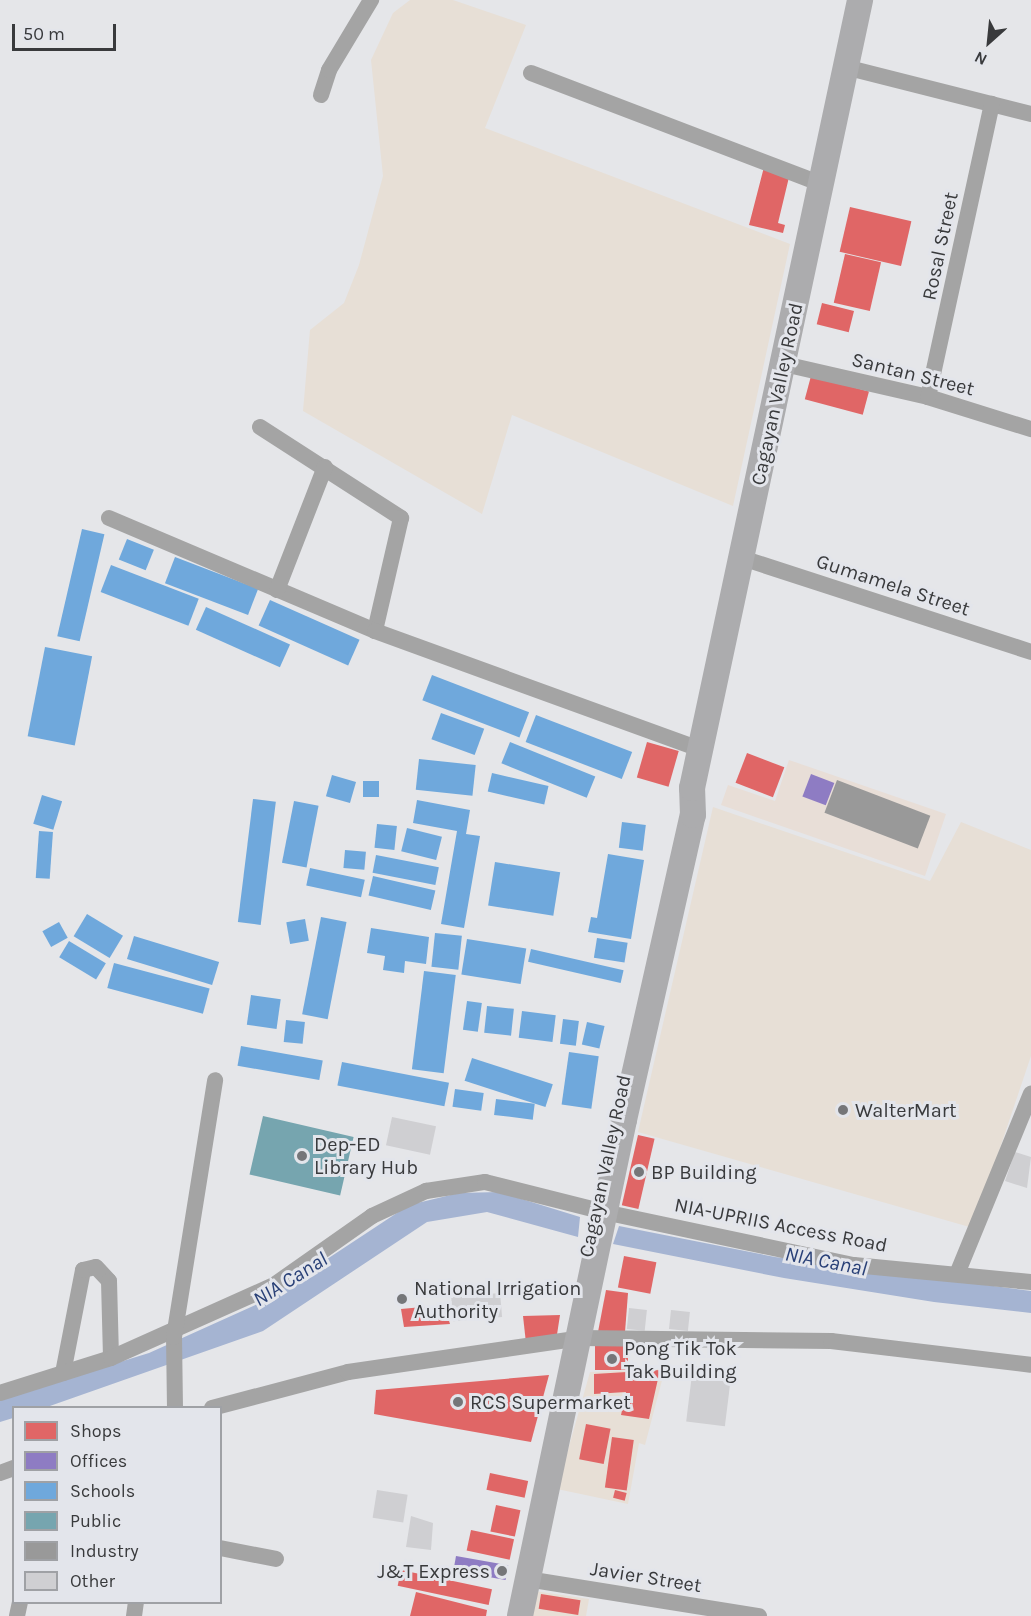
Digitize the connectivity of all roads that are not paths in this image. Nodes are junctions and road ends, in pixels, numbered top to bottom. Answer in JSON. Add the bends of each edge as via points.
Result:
{"nodes":[{"id":1,"x":371,"y":0,"type":"edge"},
{"id":2,"x":860,"y":0,"type":"edge"},
{"id":3,"x":845,"y":67,"type":"junction"},
{"id":4,"x":531,"y":73,"type":"dead end"},
{"id":5,"x":321,"y":95,"type":"dead end"},
{"id":6,"x":992,"y":104,"type":"junction"},
{"id":7,"x":1031,"y":114,"type":"edge"},
{"id":8,"x":821,"y":184,"type":"junction"},
{"id":9,"x":784,"y":364,"type":"junction"},
{"id":10,"x":928,"y":397,"type":"junction"},
{"id":11,"x":260,"y":427,"type":"dead end"},
{"id":12,"x":1031,"y":429,"type":"edge"},
{"id":13,"x":325,"y":467,"type":"junction"},
{"id":14,"x":109,"y":518,"type":"dead end"},
{"id":15,"x":742,"y":558,"type":"junction"},
{"id":16,"x":276,"y":590,"type":"junction"},
{"id":17,"x":375,"y":631,"type":"junction"},
{"id":18,"x":1031,"y":652,"type":"edge"},
{"id":19,"x":700,"y":749,"type":"junction"},
{"id":20,"x":215,"y":1080,"type":"dead end"},
{"id":21,"x":1031,"y":1094,"type":"edge"},
{"id":22,"x":600,"y":1211,"type":"junction"},
{"id":23,"x":957,"y":1274,"type":"junction"},
{"id":24,"x":1031,"y":1282,"type":"edge"},
{"id":25,"x":174,"y":1334,"type":"junction"},
{"id":26,"x":574,"y":1340,"type":"junction"},
{"id":27,"x":111,"y":1358,"type":"junction"},
{"id":28,"x":1031,"y":1365,"type":"edge"},
{"id":29,"x":63,"y":1373,"type":"junction"},
{"id":30,"x":0,"y":1393,"type":"edge"},
{"id":31,"x":175,"y":1406,"type":"edge"},
{"id":32,"x":216,"y":1406,"type":"edge"},
{"id":33,"x":222,"y":1548,"type":"edge"},
{"id":34,"x":276,"y":1559,"type":"dead end"},
{"id":35,"x":527,"y":1579,"type":"junction"},
{"id":36,"x":508,"y":1616,"type":"edge"},
{"id":37,"x":520,"y":1616,"type":"edge"},
{"id":38,"x":759,"y":1616,"type":"edge"}],
"edges":[{"from":1,"to":5,"type":"street","via":[[329,70]]},
{"from":2,"to":3,"type":"highway","name":"Cagayan Valley Road"},
{"from":3,"to":6,"type":"street"},
{"from":3,"to":8,"type":"highway","name":"Cagayan Valley Road"},
{"from":4,"to":8,"type":"street"},
{"from":6,"to":7,"type":"street"},
{"from":6,"to":10,"type":"street","name":"Rosal Street"},
{"from":8,"to":9,"type":"highway","name":"Cagayan Valley Road"},
{"from":9,"to":10,"type":"street","name":"Santan Street"},
{"from":9,"to":15,"type":"highway","name":"Cagayan Valley Road"},
{"from":10,"to":12,"type":"street","name":"Santan Street"},
{"from":11,"to":13,"type":"street"},
{"from":13,"to":16,"type":"street"},
{"from":13,"to":17,"type":"street","via":[[401,518]]},
{"from":14,"to":16,"type":"street"},
{"from":15,"to":18,"type":"street","name":"Gumamela Street"},
{"from":15,"to":19,"type":"highway","name":"Cagayan Valley Road"},
{"from":16,"to":17,"type":"street"},
{"from":17,"to":19,"type":"street"},
{"from":19,"to":22,"type":"highway","name":"Cagayan Valley Road","via":[[692,788],[679,811],[668,856]]},
{"from":20,"to":25,"type":"street"},
{"from":21,"to":23,"type":"street"},
{"from":22,"to":23,"type":"street","name":"NIA-UPRIIS Access Road","via":[[854,1265]]},
{"from":22,"to":25,"type":"street","name":"NIA-UPRIIS Access Road","via":[[541,1193],[485,1182],[426,1191],[372,1216],[274,1285]]},
{"from":22,"to":26,"type":"highway","name":"Cagayan Valley Road"},
{"from":23,"to":24,"type":"street","name":"NIA-UPRIIS Access Road"},
{"from":25,"to":27,"type":"street","name":"NIA-UPRIIS Access Road"},
{"from":25,"to":31,"type":"street"},
{"from":26,"to":28,"type":"street","via":[[831,1341]]},
{"from":26,"to":32,"type":"street","via":[[348,1372]]},
{"from":26,"to":35,"type":"highway","name":"Cagayan Valley Road"},
{"from":26,"to":36,"type":"highway","name":"Cagayan Valley Road"},
{"from":27,"to":29,"type":"street","name":"NIA-UPRIIS Access Road"},
{"from":27,"to":29,"type":"street","via":[[110,1281],[96,1267],[83,1270]]},
{"from":29,"to":30,"type":"street","name":"NIA-UPRIIS Access Road"},
{"from":33,"to":34,"type":"street"},
{"from":35,"to":37,"type":"highway","name":"Cagayan Valley Road"},
{"from":35,"to":38,"type":"street","name":"Javier Street"}]}
